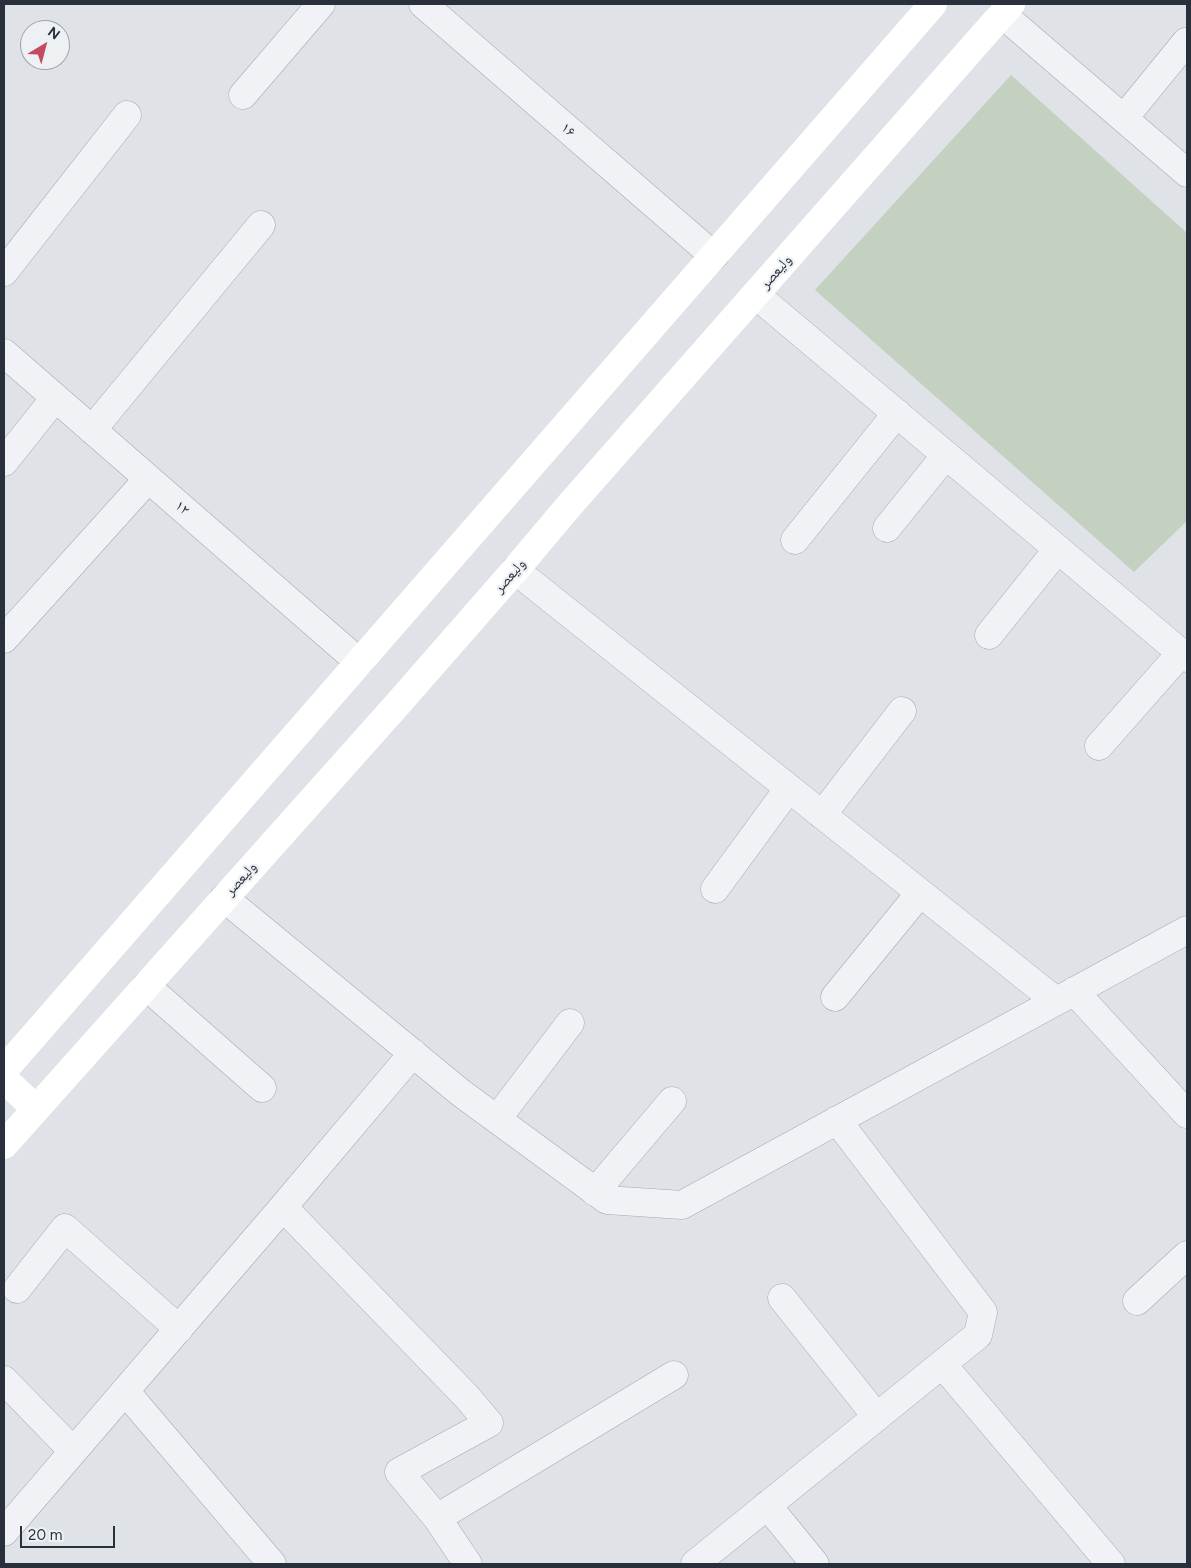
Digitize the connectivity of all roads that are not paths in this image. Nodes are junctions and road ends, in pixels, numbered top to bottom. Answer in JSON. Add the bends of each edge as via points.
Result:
{"nodes":[{"id":1,"x":321,"y":4,"type":"edge"},
{"id":2,"x":934,"y":4,"type":"edge"},
{"id":3,"x":428,"y":5,"type":"edge"},
{"id":4,"x":1007,"y":9,"type":"edge"},
{"id":5,"x":1186,"y":42,"type":"edge"},
{"id":6,"x":244,"y":95,"type":"dead end"},
{"id":7,"x":127,"y":115,"type":"dead end"},
{"id":8,"x":1124,"y":118,"type":"junction"},
{"id":9,"x":1187,"y":173,"type":"edge"},
{"id":10,"x":261,"y":225,"type":"dead end"},
{"id":11,"x":714,"y":256,"type":"junction"},
{"id":12,"x":4,"y":272,"type":"edge"},
{"id":13,"x":756,"y":295,"type":"junction"},
{"id":14,"x":4,"y":353,"type":"edge"},
{"id":15,"x":55,"y":398,"type":"junction"},
{"id":16,"x":897,"y":413,"type":"junction"},
{"id":17,"x":92,"y":430,"type":"junction"},
{"id":18,"x":946,"y":455,"type":"junction"},
{"id":19,"x":4,"y":462,"type":"edge"},
{"id":20,"x":148,"y":479,"type":"junction"},
{"id":21,"x":887,"y":528,"type":"dead end"},
{"id":22,"x":795,"y":540,"type":"dead end"},
{"id":23,"x":1058,"y":549,"type":"junction"},
{"id":24,"x":515,"y":570,"type":"junction"},
{"id":25,"x":988,"y":635,"type":"dead end"},
{"id":26,"x":4,"y":639,"type":"edge"},
{"id":27,"x":1184,"y":656,"type":"edge"},
{"id":28,"x":359,"y":662,"type":"junction"},
{"id":29,"x":902,"y":711,"type":"dead end"},
{"id":30,"x":1099,"y":746,"type":"dead end"},
{"id":31,"x":789,"y":788,"type":"junction"},
{"id":32,"x":822,"y":814,"type":"junction"},
{"id":33,"x":716,"y":888,"type":"dead end"},
{"id":34,"x":920,"y":893,"type":"junction"},
{"id":35,"x":224,"y":898,"type":"junction"},
{"id":36,"x":1187,"y":930,"type":"edge"},
{"id":37,"x":146,"y":986,"type":"junction"},
{"id":38,"x":1065,"y":996,"type":"junction"},
{"id":39,"x":835,"y":997,"type":"dead end"},
{"id":40,"x":570,"y":1023,"type":"dead end"},
{"id":41,"x":413,"y":1053,"type":"junction"},
{"id":42,"x":4,"y":1070,"type":"edge"},
{"id":43,"x":4,"y":1079,"type":"edge"},
{"id":44,"x":262,"y":1088,"type":"dead end"},
{"id":45,"x":672,"y":1101,"type":"dead end"},
{"id":46,"x":36,"y":1109,"type":"junction"},
{"id":47,"x":1187,"y":1114,"type":"edge"},
{"id":48,"x":497,"y":1118,"type":"junction"},
{"id":49,"x":837,"y":1120,"type":"junction"},
{"id":50,"x":4,"y":1145,"type":"edge"},
{"id":51,"x":595,"y":1192,"type":"junction"},
{"id":52,"x":283,"y":1207,"type":"junction"},
{"id":53,"x":1187,"y":1255,"type":"edge"},
{"id":54,"x":17,"y":1288,"type":"dead end"},
{"id":55,"x":782,"y":1298,"type":"dead end"},
{"id":56,"x":1137,"y":1301,"type":"dead end"},
{"id":57,"x":179,"y":1328,"type":"junction"},
{"id":58,"x":942,"y":1364,"type":"junction"},
{"id":59,"x":674,"y":1374,"type":"dead end"},
{"id":60,"x":4,"y":1380,"type":"edge"},
{"id":61,"x":125,"y":1391,"type":"junction"},
{"id":62,"x":877,"y":1417,"type":"junction"},
{"id":63,"x":74,"y":1451,"type":"junction"},
{"id":64,"x":767,"y":1506,"type":"junction"},
{"id":65,"x":437,"y":1518,"type":"junction"},
{"id":66,"x":4,"y":1532,"type":"edge"},
{"id":67,"x":272,"y":1564,"type":"edge"},
{"id":68,"x":468,"y":1564,"type":"edge"},
{"id":69,"x":695,"y":1564,"type":"edge"},
{"id":70,"x":815,"y":1564,"type":"edge"},
{"id":71,"x":1111,"y":1564,"type":"edge"}],
"edges":[{"from":1,"to":6,"type":"street"},
{"from":2,"to":11,"type":"main road"},
{"from":3,"to":11,"type":"street","name":"۱۶"},
{"from":4,"to":8,"type":"street"},
{"from":4,"to":13,"type":"main road","name":"ولیعصر"},
{"from":5,"to":8,"type":"street"},
{"from":7,"to":12,"type":"street"},
{"from":8,"to":9,"type":"street"},
{"from":10,"to":17,"type":"street"},
{"from":11,"to":28,"type":"main road"},
{"from":13,"to":16,"type":"street"},
{"from":13,"to":24,"type":"main road","name":"ولیعصر"},
{"from":14,"to":15,"type":"street","name":"۱۲"},
{"from":15,"to":17,"type":"street","name":"۱۲"},
{"from":15,"to":19,"type":"street"},
{"from":16,"to":18,"type":"street"},
{"from":16,"to":22,"type":"street"},
{"from":17,"to":20,"type":"street","name":"۱۲"},
{"from":18,"to":21,"type":"street"},
{"from":18,"to":23,"type":"street"},
{"from":20,"to":26,"type":"street"},
{"from":20,"to":28,"type":"street","name":"۱۲"},
{"from":23,"to":25,"type":"street"},
{"from":23,"to":27,"type":"street"},
{"from":24,"to":31,"type":"street"},
{"from":24,"to":35,"type":"main road","name":"ولیعصر"},
{"from":27,"to":30,"type":"street"},
{"from":28,"to":42,"type":"main road"},
{"from":29,"to":32,"type":"street"},
{"from":31,"to":32,"type":"street"},
{"from":31,"to":33,"type":"street"},
{"from":32,"to":34,"type":"street"},
{"from":34,"to":38,"type":"street"},
{"from":34,"to":39,"type":"street"},
{"from":35,"to":37,"type":"main road","name":"ولیعصر"},
{"from":35,"to":41,"type":"street"},
{"from":36,"to":38,"type":"street"},
{"from":37,"to":44,"type":"street"},
{"from":37,"to":46,"type":"main road","name":"ولیعصر"},
{"from":38,"to":47,"type":"street"},
{"from":38,"to":49,"type":"street"},
{"from":40,"to":48,"type":"street"},
{"from":41,"to":48,"type":"street"},
{"from":41,"to":52,"type":"street"},
{"from":43,"to":46,"type":"main road"},
{"from":45,"to":51,"type":"street"},
{"from":46,"to":50,"type":"main road","name":"ولیعصر"},
{"from":48,"to":51,"type":"street"},
{"from":49,"to":51,"type":"street","via":[[682,1205],[607,1200]]},
{"from":49,"to":58,"type":"street","via":[[984,1312],[978,1335]]},
{"from":52,"to":57,"type":"street"},
{"from":52,"to":65,"type":"street","via":[[490,1423],[399,1472]]},
{"from":53,"to":56,"type":"street"},
{"from":54,"to":57,"type":"street","via":[[65,1228]]},
{"from":55,"to":62,"type":"street"},
{"from":57,"to":61,"type":"street"},
{"from":58,"to":62,"type":"street"},
{"from":58,"to":71,"type":"street"},
{"from":59,"to":65,"type":"street"},
{"from":60,"to":63,"type":"street"},
{"from":61,"to":63,"type":"street"},
{"from":61,"to":67,"type":"street"},
{"from":62,"to":64,"type":"street"},
{"from":63,"to":66,"type":"street"},
{"from":64,"to":69,"type":"street"},
{"from":64,"to":70,"type":"street"},
{"from":65,"to":68,"type":"street"}]}
